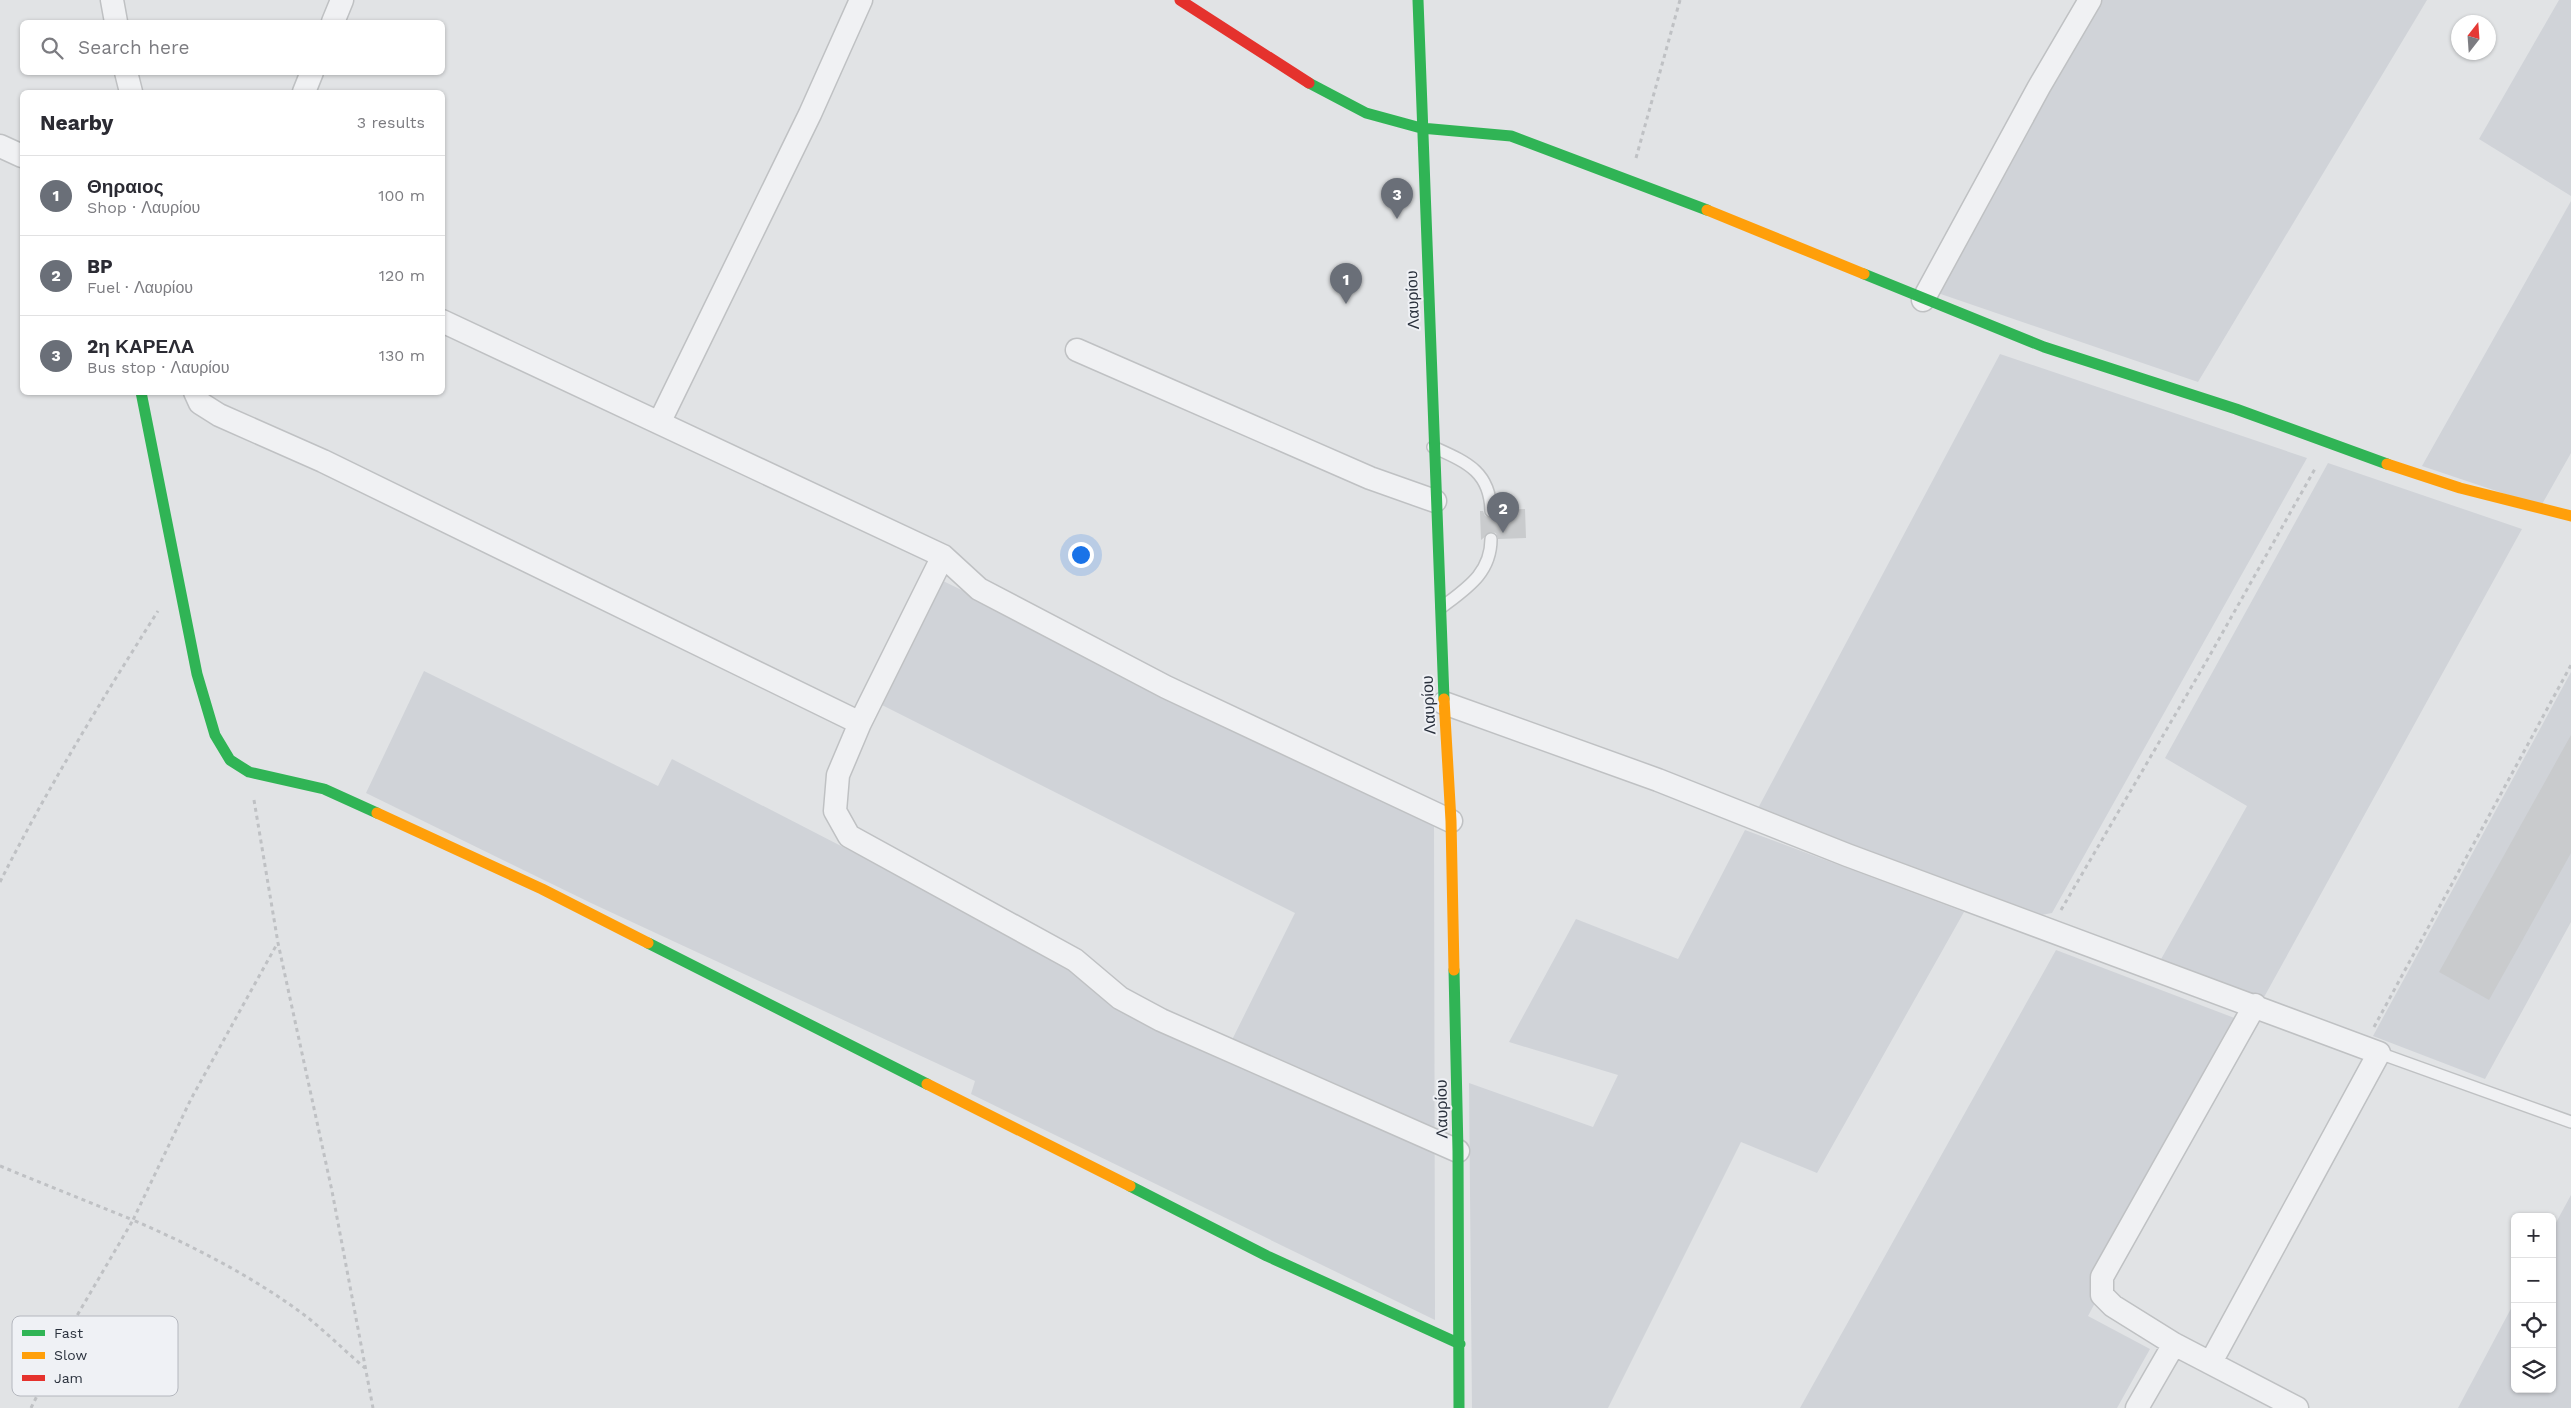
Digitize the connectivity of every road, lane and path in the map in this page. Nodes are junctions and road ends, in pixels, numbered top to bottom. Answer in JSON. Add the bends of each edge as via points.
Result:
{"nodes":[{"id":1,"x":112,"y":0,"type":"edge"},
{"id":2,"x":342,"y":0,"type":"edge"},
{"id":3,"x":861,"y":0,"type":"edge"},
{"id":4,"x":1180,"y":0,"type":"edge"},
{"id":5,"x":1418,"y":0,"type":"edge"},
{"id":6,"x":1680,"y":0,"type":"edge"},
{"id":7,"x":2090,"y":0,"type":"edge"},
{"id":8,"x":116,"y":20,"type":"edge"},
{"id":9,"x":334,"y":20,"type":"edge"},
{"id":10,"x":127,"y":75,"type":"edge"},
{"id":11,"x":311,"y":75,"type":"edge"},
{"id":12,"x":130,"y":90,"type":"edge"},
{"id":13,"x":305,"y":90,"type":"edge"},
{"id":14,"x":1422,"y":128,"type":"junction"},
{"id":15,"x":0,"y":146,"type":"edge"},
{"id":16,"x":20,"y":155,"type":"edge"},
{"id":17,"x":1630,"y":180,"type":"junction"},
{"id":18,"x":1923,"y":300,"type":"junction"},
{"id":19,"x":445,"y":322,"type":"edge"},
{"id":20,"x":1077,"y":350,"type":"dead end"},
{"id":21,"x":142,"y":395,"type":"edge"},
{"id":22,"x":196,"y":395,"type":"edge"},
{"id":23,"x":660,"y":421,"type":"junction"},
{"id":24,"x":2328,"y":444,"type":"junction"},
{"id":25,"x":1433,"y":448,"type":"junction"},
{"id":26,"x":1435,"y":501,"type":"junction"},
{"id":27,"x":1491,"y":511,"type":"dead end"},
{"id":28,"x":2571,"y":516,"type":"edge"},
{"id":29,"x":1491,"y":539,"type":"dead end"},
{"id":30,"x":944,"y":556,"type":"junction"},
{"id":31,"x":178,"y":580,"type":"junction"},
{"id":32,"x":1440,"y":609,"type":"junction"},
{"id":33,"x":2571,"y":665,"type":"edge"},
{"id":34,"x":1444,"y":703,"type":"junction"},
{"id":35,"x":860,"y":723,"type":"junction"},
{"id":36,"x":249,"y":772,"type":"junction"},
{"id":37,"x":1451,"y":821,"type":"junction"},
{"id":38,"x":0,"y":882,"type":"edge"},
{"id":39,"x":2048,"y":931,"type":"junction"},
{"id":40,"x":278,"y":943,"type":"junction"},
{"id":41,"x":2255,"y":1005,"type":"junction"},
{"id":42,"x":2371,"y":1050,"type":"junction"},
{"id":43,"x":2571,"y":1122,"type":"edge"},
{"id":44,"x":1458,"y":1151,"type":"junction"},
{"id":45,"x":0,"y":1166,"type":"edge"},
{"id":46,"x":133,"y":1220,"type":"junction"},
{"id":47,"x":77,"y":1316,"type":"edge"},
{"id":48,"x":1460,"y":1344,"type":"junction"},
{"id":49,"x":2174,"y":1344,"type":"junction"},
{"id":50,"x":2210,"y":1362,"type":"junction"},
{"id":51,"x":365,"y":1368,"type":"junction"},
{"id":52,"x":37,"y":1396,"type":"edge"},
{"id":53,"x":31,"y":1408,"type":"edge"},
{"id":54,"x":373,"y":1408,"type":"edge"},
{"id":55,"x":1459,"y":1408,"type":"edge"},
{"id":56,"x":2137,"y":1408,"type":"edge"},
{"id":57,"x":2297,"y":1408,"type":"edge"}],
"edges":[{"from":1,"to":8,"type":"street"},
{"from":2,"to":9,"type":"street"},
{"from":3,"to":23,"type":"street","via":[[810,114]]},
{"from":4,"to":14,"type":"street","via":[[1305,80],[1366,112]]},
{"from":5,"to":14,"type":"street","name":"Λαυρίου"},
{"from":6,"to":17,"type":"path"},
{"from":7,"to":18,"type":"street"},
{"from":10,"to":12,"type":"street"},
{"from":11,"to":13,"type":"street"},
{"from":14,"to":17,"type":"street","via":[[1511,136]]},
{"from":14,"to":25,"type":"street","name":"Λαυρίου"},
{"from":15,"to":16,"type":"street"},
{"from":17,"to":18,"type":"street"},
{"from":18,"to":24,"type":"street","via":[[2044,347],[2236,409]]},
{"from":19,"to":23,"type":"street"},
{"from":20,"to":26,"type":"street","via":[[1370,478]]},
{"from":21,"to":31,"type":"street"},
{"from":22,"to":35,"type":"street","via":[[200,403],[219,415],[323,461]]},
{"from":23,"to":30,"type":"street"},
{"from":24,"to":28,"type":"street","via":[[2460,488]]},
{"from":24,"to":39,"type":"path","via":[[2206,662]]},
{"from":25,"to":26,"type":"street","name":"Λαυρίου"},
{"from":25,"to":27,"type":"lane","via":[[1456,457],[1478,472],[1487,483]]},
{"from":26,"to":32,"type":"street","name":"Λαυρίου"},
{"from":29,"to":32,"type":"lane","via":[[1491,553],[1476,581]]},
{"from":30,"to":35,"type":"street"},
{"from":30,"to":37,"type":"street","via":[[979,589],[1166,687]]},
{"from":31,"to":36,"type":"street","via":[[197,674],[214,735],[230,760]]},
{"from":31,"to":38,"type":"path","via":[[116,677]]},
{"from":32,"to":34,"type":"street","name":"Λαυρίου"},
{"from":33,"to":42,"type":"path"},
{"from":34,"to":37,"type":"street","name":"Λαυρίου"},
{"from":34,"to":39,"type":"street","via":[[1658,780]]},
{"from":35,"to":44,"type":"street","via":[[838,775],[835,811],[849,836],[1075,960],[1120,998],[1161,1020]]},
{"from":36,"to":40,"type":"path"},
{"from":36,"to":48,"type":"street","via":[[324,789],[542,889],[1267,1256]]},
{"from":37,"to":44,"type":"street","name":"Λαυρίου"},
{"from":39,"to":41,"type":"street"},
{"from":40,"to":46,"type":"path","via":[[191,1099]]},
{"from":40,"to":51,"type":"path","via":[[332,1191]]},
{"from":41,"to":42,"type":"street"},
{"from":41,"to":49,"type":"street","via":[[2102,1277],[2102,1295],[2113,1306]]},
{"from":42,"to":43,"type":"lane"},
{"from":42,"to":50,"type":"street"},
{"from":44,"to":48,"type":"street","name":"Λαυρίου"},
{"from":45,"to":46,"type":"path"},
{"from":46,"to":47,"type":"path"},
{"from":46,"to":51,"type":"path","via":[[181,1240],[267,1289],[307,1318]]},
{"from":48,"to":55,"type":"street","name":"Λαυρίου"},
{"from":49,"to":50,"type":"street"},
{"from":49,"to":56,"type":"street"},
{"from":50,"to":57,"type":"street"},
{"from":51,"to":54,"type":"path"},
{"from":52,"to":53,"type":"path"}]}
